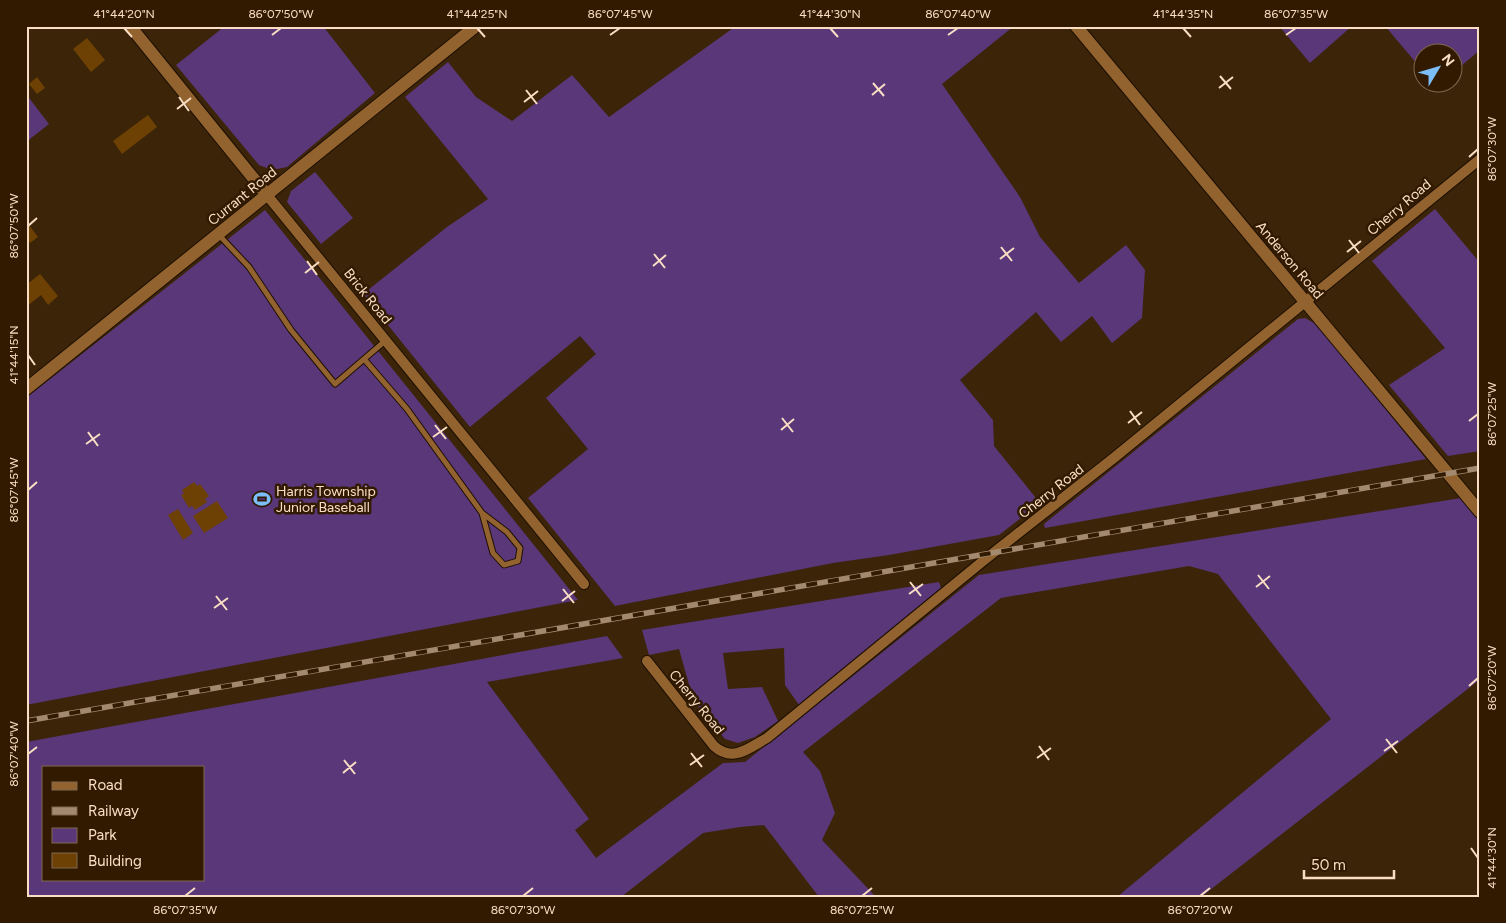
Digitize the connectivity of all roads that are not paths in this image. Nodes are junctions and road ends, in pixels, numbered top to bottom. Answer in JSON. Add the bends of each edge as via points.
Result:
{"nodes":[{"id":1,"x":130,"y":26,"type":"edge"},
{"id":2,"x":476,"y":26,"type":"edge"},
{"id":3,"x":1076,"y":26,"type":"edge"},
{"id":4,"x":1480,"y":159,"type":"edge"},
{"id":5,"x":267,"y":196,"type":"junction"},
{"id":6,"x":218,"y":234,"type":"junction"},
{"id":7,"x":1306,"y":302,"type":"junction"},
{"id":8,"x":385,"y":341,"type":"junction"},
{"id":9,"x":364,"y":359,"type":"junction"},
{"id":10,"x":26,"y":388,"type":"edge"},
{"id":11,"x":1480,"y":512,"type":"edge"},
{"id":12,"x":482,"y":513,"type":"junction"},
{"id":13,"x":584,"y":584,"type":"dead end"},
{"id":14,"x":647,"y":661,"type":"dead end"}],
"edges":[{"from":1,"to":5,"type":"street","name":"Brick Road"},
{"from":2,"to":5,"type":"street","name":"Currant Road"},
{"from":3,"to":7,"type":"street","name":"Anderson Road"},
{"from":4,"to":7,"type":"street","name":"Cherry Road"},
{"from":5,"to":6,"type":"street","name":"Currant Road"},
{"from":5,"to":8,"type":"street","name":"Brick Road"},
{"from":6,"to":9,"type":"lane","via":[[249,267],[291,330],[335,384]]},
{"from":6,"to":10,"type":"street","name":"Currant Road"},
{"from":7,"to":11,"type":"street","name":"Anderson Road"},
{"from":7,"to":14,"type":"street","name":"Cherry Road","via":[[767,738],[742,753],[718,749]]},
{"from":8,"to":9,"type":"lane"},
{"from":8,"to":13,"type":"street","name":"Brick Road"},
{"from":9,"to":12,"type":"lane","via":[[406,409]]},
{"from":12,"to":12,"type":"lane","via":[[507,532],[520,548],[518,560],[504,564],[493,553]]}]}
